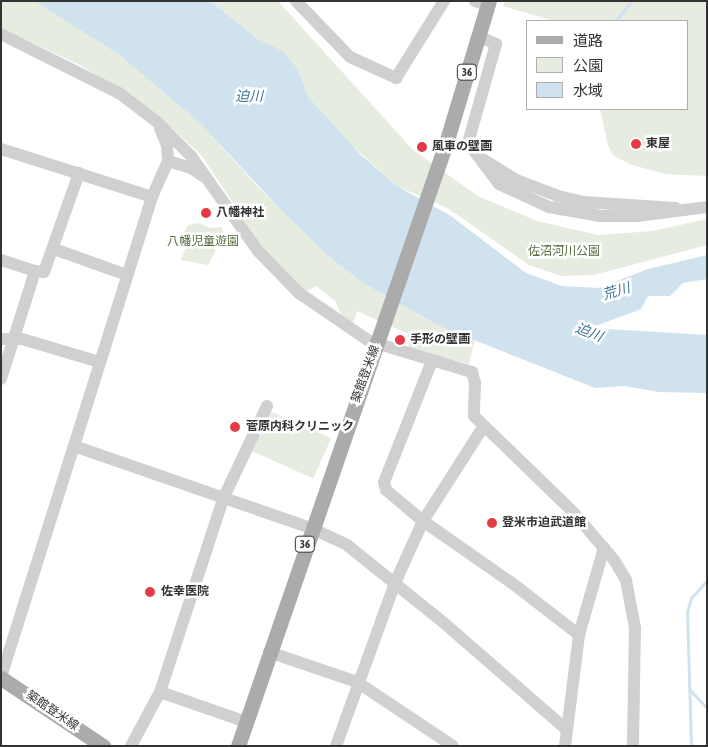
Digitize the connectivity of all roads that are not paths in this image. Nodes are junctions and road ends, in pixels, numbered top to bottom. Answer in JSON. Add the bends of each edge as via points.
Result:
{"nodes":[{"id":1,"x":296,"y":1,"type":"edge"},
{"id":2,"x":444,"y":1,"type":"edge"},
{"id":3,"x":484,"y":3,"type":"edge"},
{"id":4,"x":1,"y":34,"type":"edge"},
{"id":5,"x":478,"y":36,"type":"junction"},
{"id":6,"x":157,"y":122,"type":"junction"},
{"id":7,"x":1,"y":149,"type":"edge"},
{"id":8,"x":168,"y":161,"type":"junction"},
{"id":9,"x":79,"y":173,"type":"junction"},
{"id":10,"x":213,"y":184,"type":"junction"},
{"id":11,"x":152,"y":197,"type":"junction"},
{"id":12,"x":707,"y":208,"type":"edge"},
{"id":13,"x":54,"y":248,"type":"junction"},
{"id":14,"x":1,"y":260,"type":"edge"},
{"id":15,"x":35,"y":271,"type":"junction"},
{"id":16,"x":127,"y":275,"type":"junction"},
{"id":17,"x":8,"y":340,"type":"edge"},
{"id":18,"x":377,"y":344,"type":"junction"},
{"id":19,"x":432,"y":361,"type":"junction"},
{"id":20,"x":99,"y":362,"type":"junction"},
{"id":21,"x":1,"y":379,"type":"edge"},
{"id":22,"x":268,"y":406,"type":"dead end"},
{"id":23,"x":483,"y":427,"type":"junction"},
{"id":24,"x":74,"y":446,"type":"junction"},
{"id":25,"x":223,"y":499,"type":"junction"},
{"id":26,"x":423,"y":522,"type":"junction"},
{"id":27,"x":311,"y":528,"type":"junction"},
{"id":28,"x":604,"y":548,"type":"junction"},
{"id":29,"x":395,"y":583,"type":"junction"},
{"id":30,"x":579,"y":635,"type":"junction"},
{"id":31,"x":269,"y":652,"type":"junction"},
{"id":32,"x":1,"y":677,"type":"edge"},
{"id":33,"x":357,"y":682,"type":"junction"},
{"id":34,"x":160,"y":692,"type":"junction"},
{"id":35,"x":246,"y":722,"type":"junction"},
{"id":36,"x":567,"y":730,"type":"junction"},
{"id":37,"x":103,"y":746,"type":"edge"},
{"id":38,"x":131,"y":746,"type":"edge"},
{"id":39,"x":238,"y":746,"type":"edge"},
{"id":40,"x":336,"y":746,"type":"edge"},
{"id":41,"x":453,"y":746,"type":"edge"},
{"id":42,"x":565,"y":746,"type":"edge"},
{"id":43,"x":633,"y":746,"type":"edge"}],
"edges":[{"from":1,"to":2,"type":"street","via":[[350,57],[396,78]]},
{"from":3,"to":5,"type":"main road","name":"築館登米線","number":"36"},
{"from":4,"to":6,"type":"street","via":[[119,93]]},
{"from":5,"to":12,"type":"street","via":[[496,44],[469,137],[471,150],[481,158],[499,184],[549,207],[600,216]]},
{"from":5,"to":18,"type":"main road","name":"築館登米線","number":"36","via":[[446,143]]},
{"from":6,"to":8,"type":"street","via":[[167,145]]},
{"from":6,"to":10,"type":"street"},
{"from":7,"to":9,"type":"street"},
{"from":8,"to":10,"type":"street","via":[[191,168]]},
{"from":8,"to":11,"type":"street"},
{"from":9,"to":11,"type":"street"},
{"from":9,"to":13,"type":"street"},
{"from":10,"to":18,"type":"street","via":[[274,271],[299,293]]},
{"from":11,"to":16,"type":"street"},
{"from":13,"to":15,"type":"street","via":[[44,272]]},
{"from":13,"to":16,"type":"street"},
{"from":14,"to":15,"type":"street"},
{"from":15,"to":17,"type":"street"},
{"from":16,"to":20,"type":"street"},
{"from":17,"to":20,"type":"street","via":[[22,339]]},
{"from":17,"to":21,"type":"street"},
{"from":18,"to":19,"type":"street"},
{"from":18,"to":27,"type":"main road","name":"築館登米線","number":"36"},
{"from":19,"to":23,"type":"street","via":[[472,372],[475,383],[472,412]]},
{"from":19,"to":26,"type":"street","via":[[384,482],[386,490]]},
{"from":20,"to":24,"type":"street"},
{"from":22,"to":25,"type":"street"},
{"from":23,"to":26,"type":"street"},
{"from":23,"to":28,"type":"street","via":[[547,485]]},
{"from":24,"to":25,"type":"street"},
{"from":24,"to":32,"type":"street"},
{"from":25,"to":27,"type":"street"},
{"from":25,"to":34,"type":"street"},
{"from":26,"to":29,"type":"street"},
{"from":26,"to":30,"type":"street","via":[[512,582]]},
{"from":27,"to":29,"type":"street","via":[[358,552]]},
{"from":27,"to":31,"type":"main road","name":"築館登米線","number":"36"},
{"from":28,"to":30,"type":"street"},
{"from":28,"to":43,"type":"street","via":[[626,580],[633,609]]},
{"from":29,"to":33,"type":"street"},
{"from":29,"to":36,"type":"street"},
{"from":30,"to":36,"type":"street"},
{"from":31,"to":33,"type":"street"},
{"from":31,"to":35,"type":"main road","name":"築館登米線","number":"36"},
{"from":32,"to":37,"type":"main road","name":"築館登米線"},
{"from":33,"to":40,"type":"street"},
{"from":33,"to":41,"type":"street"},
{"from":34,"to":35,"type":"street"},
{"from":34,"to":38,"type":"street"},
{"from":35,"to":39,"type":"main road","name":"築館登米線","number":"36"},
{"from":36,"to":42,"type":"street"}]}
